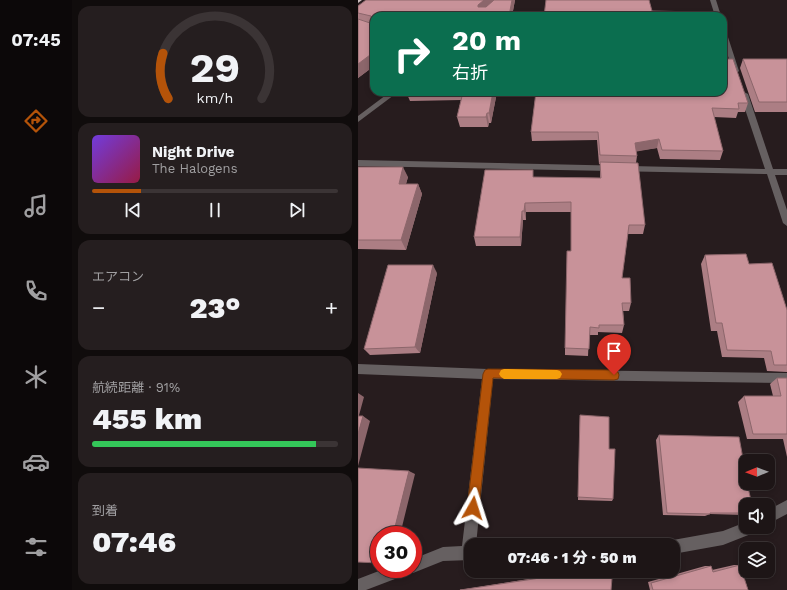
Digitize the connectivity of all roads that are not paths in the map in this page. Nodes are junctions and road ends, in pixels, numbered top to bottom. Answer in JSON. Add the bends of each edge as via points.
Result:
{"nodes":[{"id":1,"x":713,"y":0,"type":"edge"},
{"id":2,"x":717,"y":12,"type":"edge"},
{"id":3,"x":727,"y":56,"type":"edge"},
{"id":4,"x":389,"y":96,"type":"edge"},
{"id":5,"x":358,"y":120,"type":"edge"},
{"id":6,"x":358,"y":163,"type":"edge"},
{"id":7,"x":769,"y":172,"type":"junction"},
{"id":8,"x":787,"y":172,"type":"edge"},
{"id":9,"x":787,"y":223,"type":"edge"},
{"id":10,"x":358,"y":370,"type":"edge"},
{"id":11,"x":488,"y":374,"type":"junction"},
{"id":12,"x":787,"y":378,"type":"edge"},
{"id":13,"x":787,"y":507,"type":"edge"},
{"id":14,"x":775,"y":513,"type":"edge"},
{"id":15,"x":739,"y":533,"type":"edge"},
{"id":16,"x":472,"y":538,"type":"edge"},
{"id":17,"x":680,"y":546,"type":"edge"},
{"id":18,"x":464,"y":553,"type":"edge"},
{"id":19,"x":422,"y":562,"type":"edge"},
{"id":20,"x":380,"y":578,"type":"edge"},
{"id":21,"x":358,"y":586,"type":"edge"}],
"edges":[{"from":1,"to":2,"type":"street"},
{"from":3,"to":7,"type":"street","via":[[739,81]]},
{"from":4,"to":5,"type":"street"},
{"from":6,"to":7,"type":"street"},
{"from":7,"to":8,"type":"street"},
{"from":7,"to":9,"type":"street"},
{"from":10,"to":11,"type":"street"},
{"from":11,"to":12,"type":"street"},
{"from":11,"to":16,"type":"street"},
{"from":13,"to":14,"type":"street"},
{"from":15,"to":17,"type":"street"},
{"from":18,"to":19,"type":"street","via":[[443,554]]},
{"from":20,"to":21,"type":"street"}]}
